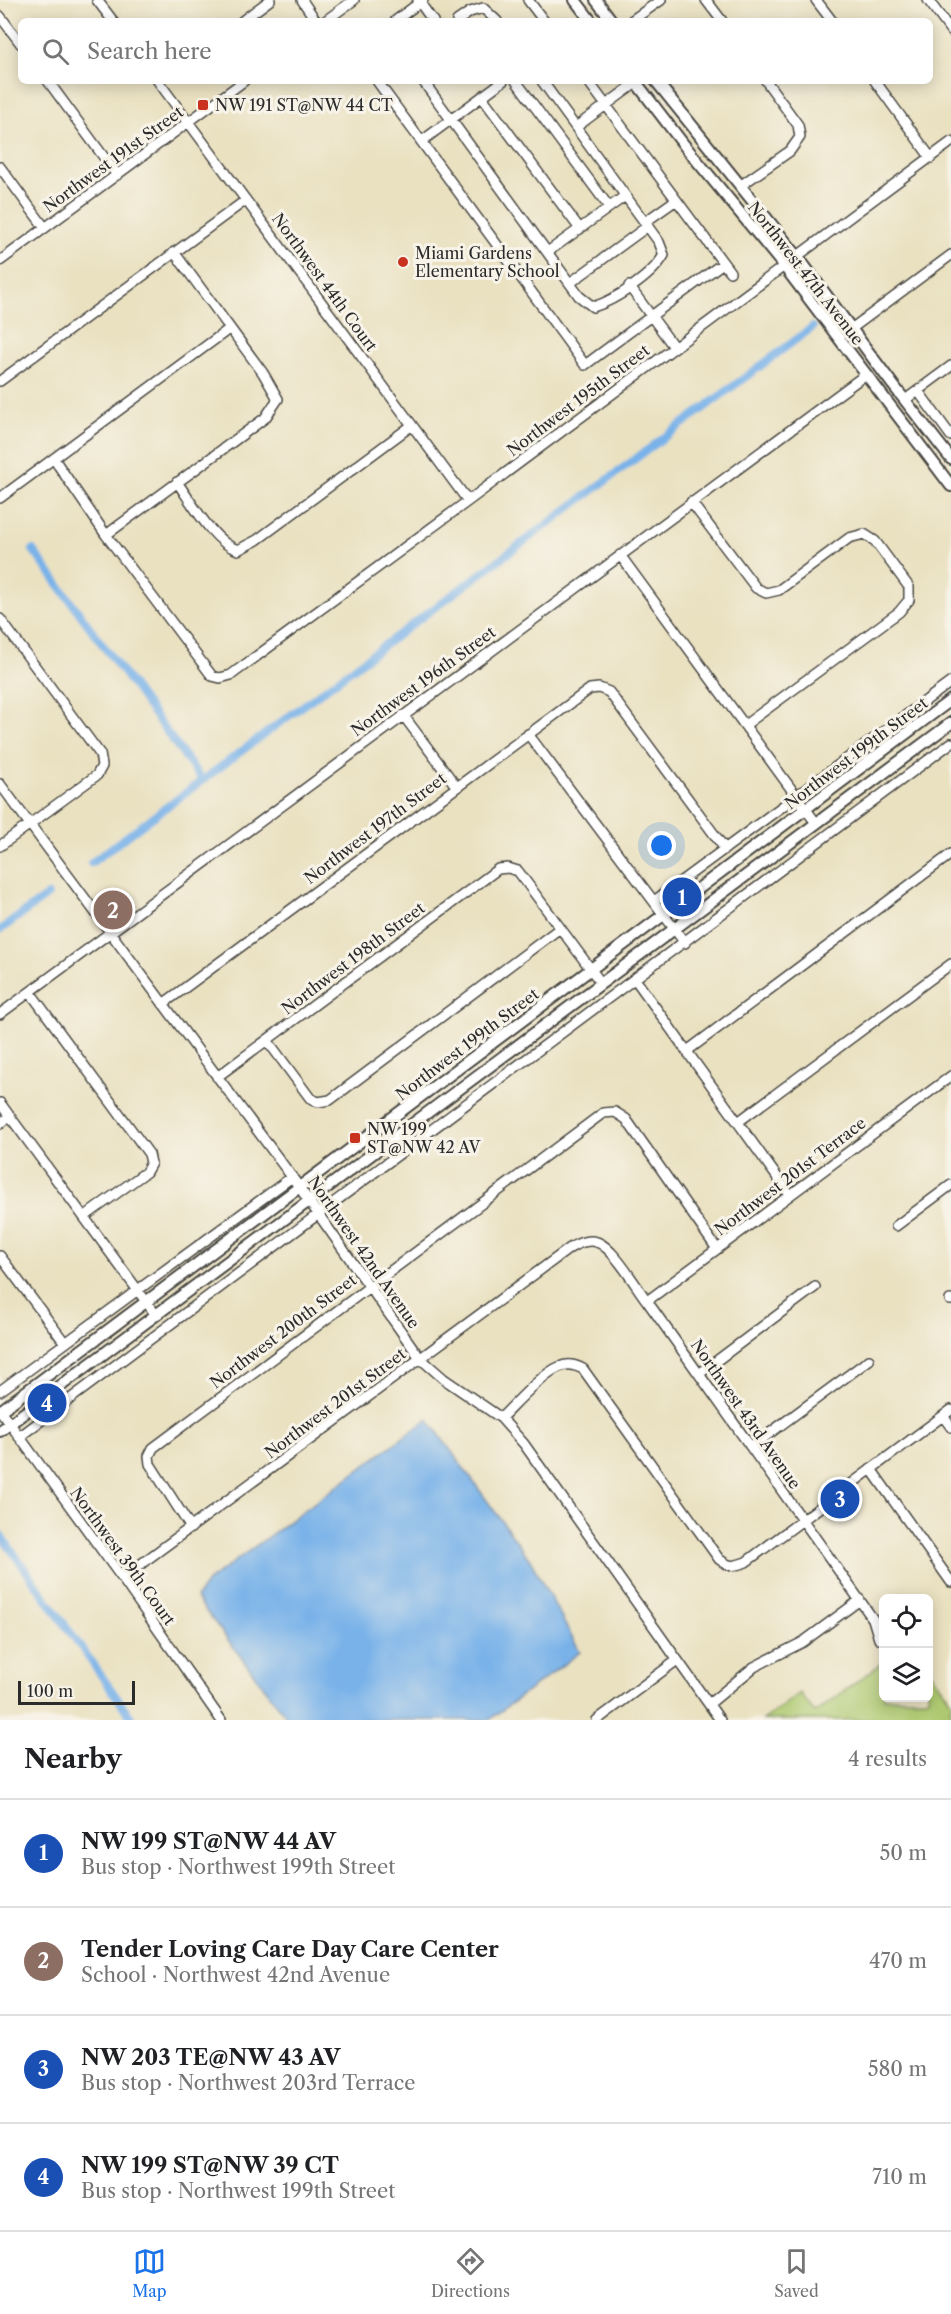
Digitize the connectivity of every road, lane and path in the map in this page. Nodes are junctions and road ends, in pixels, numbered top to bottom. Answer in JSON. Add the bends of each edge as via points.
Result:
{"nodes":[{"id":1,"x":97,"y":0,"type":"edge"},
{"id":2,"x":270,"y":0,"type":"edge"},
{"id":3,"x":302,"y":0,"type":"edge"},
{"id":4,"x":354,"y":0,"type":"edge"},
{"id":5,"x":528,"y":0,"type":"edge"},
{"id":6,"x":575,"y":0,"type":"edge"},
{"id":7,"x":596,"y":0,"type":"edge"},
{"id":8,"x":661,"y":0,"type":"edge"},
{"id":9,"x":706,"y":0,"type":"edge"},
{"id":10,"x":816,"y":0,"type":"edge"},
{"id":11,"x":928,"y":0,"type":"edge"},
{"id":12,"x":420,"y":1,"type":"edge"},
{"id":13,"x":0,"y":16,"type":"edge"},
{"id":14,"x":110,"y":18,"type":"edge"},
{"id":15,"x":246,"y":18,"type":"edge"},
{"id":16,"x":314,"y":18,"type":"edge"},
{"id":17,"x":329,"y":18,"type":"edge"},
{"id":18,"x":399,"y":18,"type":"edge"},
{"id":19,"x":431,"y":18,"type":"edge"},
{"id":20,"x":462,"y":18,"type":"edge"},
{"id":21,"x":494,"y":18,"type":"edge"},
{"id":22,"x":542,"y":18,"type":"edge"},
{"id":23,"x":589,"y":18,"type":"edge"},
{"id":24,"x":610,"y":18,"type":"edge"},
{"id":25,"x":635,"y":18,"type":"edge"},
{"id":26,"x":720,"y":18,"type":"edge"},
{"id":27,"x":830,"y":18,"type":"edge"},
{"id":28,"x":951,"y":31,"type":"edge"},
{"id":29,"x":18,"y":40,"type":"edge"},
{"id":30,"x":50,"y":84,"type":"edge"},
{"id":31,"x":160,"y":84,"type":"edge"},
{"id":32,"x":240,"y":84,"type":"edge"},
{"id":33,"x":379,"y":84,"type":"edge"},
{"id":34,"x":425,"y":84,"type":"edge"},
{"id":35,"x":499,"y":84,"type":"edge"},
{"id":36,"x":518,"y":84,"type":"edge"},
{"id":37,"x":544,"y":84,"type":"edge"},
{"id":38,"x":590,"y":84,"type":"edge"},
{"id":39,"x":633,"y":84,"type":"edge"},
{"id":40,"x":638,"y":84,"type":"edge"},
{"id":41,"x":649,"y":84,"type":"edge"},
{"id":42,"x":658,"y":84,"type":"edge"},
{"id":43,"x":768,"y":84,"type":"edge"},
{"id":44,"x":877,"y":84,"type":"edge"},
{"id":45,"x":664,"y":92,"type":"junction"},
{"id":46,"x":482,"y":97,"type":"junction"},
{"id":47,"x":606,"y":105,"type":"junction"},
{"id":48,"x":451,"y":119,"type":"junction"},
{"id":49,"x":188,"y":122,"type":"junction"},
{"id":50,"x":576,"y":127,"type":"junction"},
{"id":51,"x":422,"y":141,"type":"junction"},
{"id":52,"x":951,"y":142,"type":"edge"},
{"id":53,"x":930,"y":158,"type":"junction"},
{"id":54,"x":0,"y":167,"type":"edge"},
{"id":55,"x":117,"y":175,"type":"junction"},
{"id":56,"x":740,"y":186,"type":"junction"},
{"id":57,"x":625,"y":196,"type":"junction"},
{"id":58,"x":246,"y":200,"type":"junction"},
{"id":59,"x":676,"y":200,"type":"junction"},
{"id":60,"x":609,"y":207,"type":"junction"},
{"id":61,"x":646,"y":224,"type":"junction"},
{"id":62,"x":45,"y":228,"type":"junction"},
{"id":63,"x":580,"y":229,"type":"junction"},
{"id":64,"x":549,"y":251,"type":"junction"},
{"id":65,"x":174,"y":252,"type":"junction"},
{"id":66,"x":951,"y":255,"type":"edge"},
{"id":67,"x":797,"y":256,"type":"junction"},
{"id":68,"x":0,"y":261,"type":"edge"},
{"id":69,"x":723,"y":263,"type":"junction"},
{"id":70,"x":784,"y":266,"type":"junction"},
{"id":71,"x":730,"y":272,"type":"dead end"},
{"id":72,"x":569,"y":281,"type":"junction"},
{"id":73,"x":629,"y":286,"type":"junction"},
{"id":74,"x":651,"y":316,"type":"junction"},
{"id":75,"x":229,"y":329,"type":"junction"},
{"id":76,"x":852,"y":329,"type":"junction"},
{"id":77,"x":674,"y":347,"type":"junction"},
{"id":78,"x":951,"y":366,"type":"edge"},
{"id":79,"x":865,"y":375,"type":"junction"},
{"id":80,"x":0,"y":381,"type":"edge"},
{"id":81,"x":918,"y":391,"type":"junction"},
{"id":82,"x":882,"y":397,"type":"junction"},
{"id":83,"x":905,"y":400,"type":"junction"},
{"id":84,"x":411,"y":426,"type":"junction"},
{"id":85,"x":951,"y":436,"type":"edge"},
{"id":86,"x":54,"y":459,"type":"junction"},
{"id":87,"x":951,"y":459,"type":"edge"},
{"id":88,"x":177,"y":482,"type":"junction"},
{"id":89,"x":951,"y":486,"type":"edge"},
{"id":90,"x":0,"y":498,"type":"edge"},
{"id":91,"x":468,"y":501,"type":"junction"},
{"id":92,"x":692,"y":502,"type":"junction"},
{"id":93,"x":106,"y":535,"type":"junction"},
{"id":94,"x":620,"y":555,"type":"junction"},
{"id":95,"x":0,"y":619,"type":"edge"},
{"id":96,"x":951,"y":682,"type":"edge"},
{"id":97,"x":951,"y":700,"type":"edge"},
{"id":98,"x":403,"y":715,"type":"junction"},
{"id":99,"x":951,"y":723,"type":"edge"},
{"id":100,"x":746,"y":725,"type":"junction"},
{"id":101,"x":528,"y":734,"type":"junction"},
{"id":102,"x":951,"y":743,"type":"edge"},
{"id":103,"x":0,"y":784,"type":"edge"},
{"id":104,"x":456,"y":786,"type":"junction"},
{"id":105,"x":797,"y":797,"type":"junction"},
{"id":106,"x":807,"y":810,"type":"junction"},
{"id":107,"x":816,"y":823,"type":"junction"},
{"id":108,"x":30,"y":824,"type":"junction"},
{"id":109,"x":0,"y":846,"type":"edge"},
{"id":110,"x":725,"y":849,"type":"junction"},
{"id":111,"x":951,"y":854,"type":"edge"},
{"id":112,"x":654,"y":901,"type":"junction"},
{"id":113,"x":665,"y":916,"type":"junction"},
{"id":114,"x":560,"y":928,"type":"junction"},
{"id":115,"x":674,"y":929,"type":"junction"},
{"id":116,"x":111,"y":932,"type":"junction"},
{"id":117,"x":685,"y":943,"type":"junction"},
{"id":118,"x":951,"y":964,"type":"edge"},
{"id":119,"x":592,"y":970,"type":"junction"},
{"id":120,"x":635,"y":979,"type":"junction"},
{"id":121,"x":601,"y":983,"type":"junction"},
{"id":122,"x":30,"y":992,"type":"junction"},
{"id":123,"x":163,"y":1004,"type":"junction"},
{"id":124,"x":0,"y":1014,"type":"edge"},
{"id":125,"x":267,"y":1041,"type":"junction"},
{"id":126,"x":687,"y":1051,"type":"junction"},
{"id":127,"x":951,"y":1076,"type":"edge"},
{"id":128,"x":217,"y":1077,"type":"junction"},
{"id":129,"x":0,"y":1103,"type":"edge"},
{"id":130,"x":10,"y":1116,"type":"junction"},
{"id":131,"x":738,"y":1122,"type":"junction"},
{"id":132,"x":0,"y":1124,"type":"edge"},
{"id":133,"x":292,"y":1177,"type":"junction"},
{"id":134,"x":951,"y":1185,"type":"edge"},
{"id":135,"x":299,"y":1187,"type":"junction"},
{"id":136,"x":790,"y":1195,"type":"junction"},
{"id":137,"x":309,"y":1200,"type":"junction"},
{"id":138,"x":319,"y":1214,"type":"junction"},
{"id":139,"x":84,"y":1217,"type":"junction"},
{"id":140,"x":896,"y":1226,"type":"dead end"},
{"id":141,"x":599,"y":1243,"type":"joint"},
{"id":142,"x":717,"y":1249,"type":"junction"},
{"id":143,"x":0,"y":1256,"type":"edge"},
{"id":144,"x":368,"y":1286,"type":"junction"},
{"id":145,"x":815,"y":1287,"type":"dead end"},
{"id":146,"x":137,"y":1289,"type":"junction"},
{"id":147,"x":146,"y":1301,"type":"junction"},
{"id":148,"x":647,"y":1301,"type":"junction"},
{"id":149,"x":156,"y":1315,"type":"junction"},
{"id":150,"x":64,"y":1343,"type":"junction"},
{"id":151,"x":420,"y":1358,"type":"junction"},
{"id":152,"x":869,"y":1360,"type":"dead end"},
{"id":153,"x":699,"y":1374,"type":"junction"},
{"id":154,"x":0,"y":1391,"type":"edge"},
{"id":155,"x":0,"y":1411,"type":"edge"},
{"id":156,"x":947,"y":1413,"type":"edge"},
{"id":157,"x":501,"y":1418,"type":"junction"},
{"id":158,"x":9,"y":1424,"type":"junction"},
{"id":159,"x":951,"y":1427,"type":"edge"},
{"id":160,"x":0,"y":1431,"type":"edge"},
{"id":161,"x":19,"y":1437,"type":"junction"},
{"id":162,"x":751,"y":1447,"type":"junction"},
{"id":163,"x":872,"y":1469,"type":"junction"},
{"id":164,"x":803,"y":1520,"type":"junction"},
{"id":165,"x":191,"y":1528,"type":"junction"},
{"id":166,"x":122,"y":1578,"type":"junction"},
{"id":167,"x":951,"y":1582,"type":"edge"},
{"id":168,"x":860,"y":1600,"type":"junction"},
{"id":169,"x":879,"y":1639,"type":"dead end"},
{"id":170,"x":676,"y":1661,"type":"junction"},
{"id":171,"x":709,"y":1704,"type":"junction"},
{"id":172,"x":221,"y":1720,"type":"edge"},
{"id":173,"x":597,"y":1720,"type":"edge"},
{"id":174,"x":720,"y":1720,"type":"edge"}],
"edges":[{"from":1,"to":14,"type":"street"},
{"from":2,"to":15,"type":"street"},
{"from":3,"to":16,"type":"street"},
{"from":4,"to":17,"type":"street"},
{"from":5,"to":22,"type":"street"},
{"from":6,"to":23,"type":"main road"},
{"from":7,"to":24,"type":"main road"},
{"from":8,"to":25,"type":"street"},
{"from":9,"to":26,"type":"street"},
{"from":10,"to":27,"type":"street"},
{"from":11,"to":28,"type":"street"},
{"from":12,"to":18,"type":"street"},
{"from":12,"to":19,"type":"street"},
{"from":13,"to":29,"type":"street"},
{"from":20,"to":21,"type":"street","via":[[483,8]]},
{"from":30,"to":55,"type":"street"},
{"from":31,"to":49,"type":"street","name":"Northwest 44th Court"},
{"from":32,"to":49,"type":"street","name":"Northwest 191st Street"},
{"from":33,"to":51,"type":"street"},
{"from":34,"to":48,"type":"street"},
{"from":35,"to":46,"type":"street"},
{"from":36,"to":60,"type":"street"},
{"from":37,"to":50,"type":"street"},
{"from":38,"to":47,"type":"street"},
{"from":39,"to":47,"type":"street"},
{"from":40,"to":70,"type":"main road","name":"Northwest 47th Avenue"},
{"from":41,"to":45,"type":"main road"},
{"from":42,"to":45,"type":"main road","name":"Northwest 47th Avenue"},
{"from":43,"to":56,"type":"street","via":[[798,124],[800,137],[790,151]]},
{"from":44,"to":53,"type":"street"},
{"from":45,"to":56,"type":"main road","name":"Northwest 47th Avenue"},
{"from":46,"to":48,"type":"street"},
{"from":46,"to":63,"type":"street"},
{"from":47,"to":50,"type":"street"},
{"from":47,"to":59,"type":"street"},
{"from":48,"to":51,"type":"street"},
{"from":48,"to":64,"type":"street"},
{"from":49,"to":55,"type":"street","name":"Northwest 191st Street"},
{"from":49,"to":58,"type":"street","name":"Northwest 44th Court"},
{"from":50,"to":57,"type":"street"},
{"from":51,"to":74,"type":"street","via":[[585,365]]},
{"from":52,"to":53,"type":"street","name":"Northwest 195th Street"},
{"from":53,"to":67,"type":"street","name":"Northwest 195th Street"},
{"from":54,"to":62,"type":"street"},
{"from":55,"to":62,"type":"street","name":"Northwest 191st Street"},
{"from":56,"to":67,"type":"main road","name":"Northwest 47th Avenue"},
{"from":57,"to":60,"type":"street"},
{"from":57,"to":61,"type":"street"},
{"from":58,"to":65,"type":"street"},
{"from":58,"to":84,"type":"street","name":"Northwest 44th Court"},
{"from":59,"to":61,"type":"street"},
{"from":59,"to":69,"type":"street"},
{"from":60,"to":63,"type":"street"},
{"from":61,"to":72,"type":"street"},
{"from":61,"to":73,"type":"street","via":[[664,255],[658,266]]},
{"from":62,"to":68,"type":"street","name":"Northwest 191st Street"},
{"from":63,"to":64,"type":"street"},
{"from":64,"to":72,"type":"street"},
{"from":65,"to":75,"type":"street"},
{"from":65,"to":80,"type":"street"},
{"from":66,"to":76,"type":"street"},
{"from":67,"to":70,"type":"street","name":"Northwest 195th Street"},
{"from":67,"to":76,"type":"main road","name":"Northwest 47th Avenue"},
{"from":69,"to":71,"type":"street"},
{"from":69,"to":74,"type":"street"},
{"from":70,"to":77,"type":"street","name":"Northwest 195th Street"},
{"from":70,"to":79,"type":"main road","name":"Northwest 47th Avenue"},
{"from":72,"to":73,"type":"street","via":[[593,307],[607,303]]},
{"from":73,"to":74,"type":"street"},
{"from":74,"to":77,"type":"street"},
{"from":75,"to":86,"type":"street"},
{"from":75,"to":88,"type":"street","via":[[278,399],[265,418]]},
{"from":76,"to":83,"type":"main road","name":"Northwest 47th Avenue"},
{"from":77,"to":91,"type":"street","name":"Northwest 195th Street"},
{"from":78,"to":81,"type":"street"},
{"from":79,"to":82,"type":"main road","name":"Northwest 47th Avenue"},
{"from":79,"to":92,"type":"street","name":"Northwest 196th Street"},
{"from":81,"to":83,"type":"street"},
{"from":81,"to":85,"type":"street"},
{"from":82,"to":83,"type":"main road","via":[[896,403]]},
{"from":82,"to":89,"type":"main road","name":"Northwest 47th Avenue"},
{"from":83,"to":87,"type":"main road","name":"Northwest 47th Avenue"},
{"from":84,"to":88,"type":"street","via":[[238,550],[227,547]]},
{"from":84,"to":91,"type":"street","name":"Northwest 44th Court"},
{"from":86,"to":90,"type":"street"},
{"from":86,"to":93,"type":"street"},
{"from":88,"to":93,"type":"street"},
{"from":91,"to":93,"type":"street","name":"Northwest 195th Street","via":[[231,675],[220,678],[212,676]]},
{"from":92,"to":94,"type":"street","name":"Northwest 196th Street"},
{"from":92,"to":100,"type":"street","via":[[756,588],[766,593],[779,590],[849,538],[864,534],[875,541],[909,587],[909,600],[899,612]]},
{"from":94,"to":98,"type":"street","name":"Northwest 196th Street"},
{"from":94,"to":100,"type":"street"},
{"from":95,"to":108,"type":"street","via":[[100,754],[102,765],[97,774]]},
{"from":96,"to":105,"type":"street"},
{"from":97,"to":106,"type":"main road","name":"Northwest 199th Street"},
{"from":98,"to":104,"type":"street"},
{"from":98,"to":116,"type":"street","name":"Northwest 196th Street"},
{"from":99,"to":107,"type":"main road","name":"Northwest 199th Street"},
{"from":100,"to":105,"type":"street"},
{"from":101,"to":104,"type":"street","name":"Northwest 197th Street"},
{"from":101,"to":110,"type":"street","name":"Northwest 197th Street","via":[[590,689],[609,692]]},
{"from":101,"to":112,"type":"street"},
{"from":102,"to":117,"type":"street"},
{"from":103,"to":108,"type":"street","name":"Northwest 42nd Avenue"},
{"from":104,"to":123,"type":"street","name":"Northwest 197th Street"},
{"from":105,"to":106,"type":"street"},
{"from":105,"to":110,"type":"street"},
{"from":106,"to":107,"type":"street"},
{"from":106,"to":113,"type":"main road","name":"Northwest 199th Street"},
{"from":107,"to":115,"type":"main road","name":"Northwest 199th Street"},
{"from":108,"to":109,"type":"street"},
{"from":108,"to":116,"type":"street","name":"Northwest 42nd Avenue"},
{"from":110,"to":112,"type":"street"},
{"from":111,"to":126,"type":"street"},
{"from":112,"to":113,"type":"street"},
{"from":113,"to":115,"type":"street"},
{"from":113,"to":119,"type":"main road","name":"Northwest 199th Street"},
{"from":114,"to":119,"type":"street"},
{"from":114,"to":125,"type":"street","name":"Northwest 198th Street","via":[[518,871],[498,869]]},
{"from":114,"to":125,"type":"street","via":[[330,1100],[318,1102],[310,1098]]},
{"from":115,"to":117,"type":"street"},
{"from":115,"to":121,"type":"main road","name":"Northwest 199th Street"},
{"from":116,"to":122,"type":"street","name":"Northwest 196th Street"},
{"from":116,"to":123,"type":"street","name":"Northwest 42nd Avenue"},
{"from":117,"to":120,"type":"street"},
{"from":118,"to":131,"type":"street"},
{"from":119,"to":121,"type":"street"},
{"from":119,"to":135,"type":"main road","name":"Northwest 199th Street"},
{"from":120,"to":126,"type":"street"},
{"from":120,"to":138,"type":"street"},
{"from":121,"to":137,"type":"main road","name":"Northwest 199th Street"},
{"from":122,"to":124,"type":"street","name":"Northwest 196th Street"},
{"from":122,"to":139,"type":"street","via":[[149,1154],[146,1172]]},
{"from":123,"to":128,"type":"street","name":"Northwest 42nd Avenue"},
{"from":125,"to":128,"type":"street","name":"Northwest 198th Street"},
{"from":126,"to":131,"type":"street"},
{"from":127,"to":136,"type":"street","name":"Northwest 201st Terrace"},
{"from":128,"to":133,"type":"street","name":"Northwest 42nd Avenue"},
{"from":129,"to":130,"type":"street"},
{"from":130,"to":132,"type":"street"},
{"from":130,"to":139,"type":"street"},
{"from":131,"to":136,"type":"street"},
{"from":133,"to":135,"type":"street","name":"Northwest 42nd Avenue"},
{"from":133,"to":146,"type":"street"},
{"from":134,"to":140,"type":"street"},
{"from":135,"to":137,"type":"street","name":"Northwest 42nd Avenue"},
{"from":135,"to":147,"type":"main road","name":"Northwest 199th Street"},
{"from":136,"to":142,"type":"street","name":"Northwest 201st Terrace"},
{"from":137,"to":138,"type":"street","name":"Northwest 42nd Avenue"},
{"from":137,"to":149,"type":"main road","name":"Northwest 199th Street"},
{"from":138,"to":144,"type":"street","name":"Northwest 42nd Avenue"},
{"from":138,"to":161,"type":"street"},
{"from":139,"to":146,"type":"street"},
{"from":141,"to":148,"type":"street","name":"Northwest 43rd Avenue"},
{"from":141,"to":151,"type":"street","name":"Northwest 201st Street","via":[[578,1243],[570,1248]]},
{"from":142,"to":144,"type":"street","name":"Northwest 200th Street","via":[[626,1119],[615,1112],[603,1113]]},
{"from":142,"to":148,"type":"street","name":"Northwest 201st Terrace"},
{"from":143,"to":150,"type":"street"},
{"from":144,"to":151,"type":"street","name":"Northwest 42nd Avenue"},
{"from":144,"to":165,"type":"street","name":"Northwest 200th Street","via":[[153,1448],[150,1464]]},
{"from":145,"to":153,"type":"street"},
{"from":146,"to":147,"type":"street"},
{"from":146,"to":150,"type":"street"},
{"from":147,"to":149,"type":"street"},
{"from":147,"to":155,"type":"main road","name":"Northwest 199th Street"},
{"from":148,"to":153,"type":"street","name":"Northwest 43rd Avenue"},
{"from":149,"to":158,"type":"main road","name":"Northwest 199th Street"},
{"from":150,"to":154,"type":"street"},
{"from":151,"to":157,"type":"street","name":"Northwest 42nd Avenue"},
{"from":151,"to":165,"type":"street","name":"Northwest 201st Street"},
{"from":152,"to":162,"type":"street"},
{"from":153,"to":162,"type":"street","name":"Northwest 43rd Avenue"},
{"from":155,"to":158,"type":"street","name":"Northwest 39th Court"},
{"from":156,"to":159,"type":"street"},
{"from":156,"to":163,"type":"street"},
{"from":157,"to":164,"type":"street","via":[[558,1367],[572,1364],[583,1369],[719,1559],[728,1566],[746,1562]]},
{"from":157,"to":170,"type":"street","name":"Northwest 42nd Avenue","via":[[524,1444]]},
{"from":158,"to":160,"type":"main road","name":"Northwest 199th Street"},
{"from":158,"to":161,"type":"street","name":"Northwest 39th Court"},
{"from":161,"to":166,"type":"street","name":"Northwest 39th Court"},
{"from":162,"to":164,"type":"street","name":"Northwest 43rd Avenue"},
{"from":163,"to":164,"type":"street"},
{"from":163,"to":167,"type":"street"},
{"from":164,"to":168,"type":"street","name":"Northwest 43rd Avenue"},
{"from":165,"to":166,"type":"street","name":"Northwest 201st Street"},
{"from":166,"to":172,"type":"street","name":"Northwest 39th Court"},
{"from":168,"to":169,"type":"street","name":"Northwest 43rd Avenue","via":[[873,1619]]},
{"from":168,"to":171,"type":"street","via":[[803,1642],[754,1667]]},
{"from":170,"to":171,"type":"street","name":"Northwest 42nd Avenue"},
{"from":170,"to":173,"type":"street"},
{"from":171,"to":174,"type":"street","name":"Northwest 42nd Avenue"}]}
